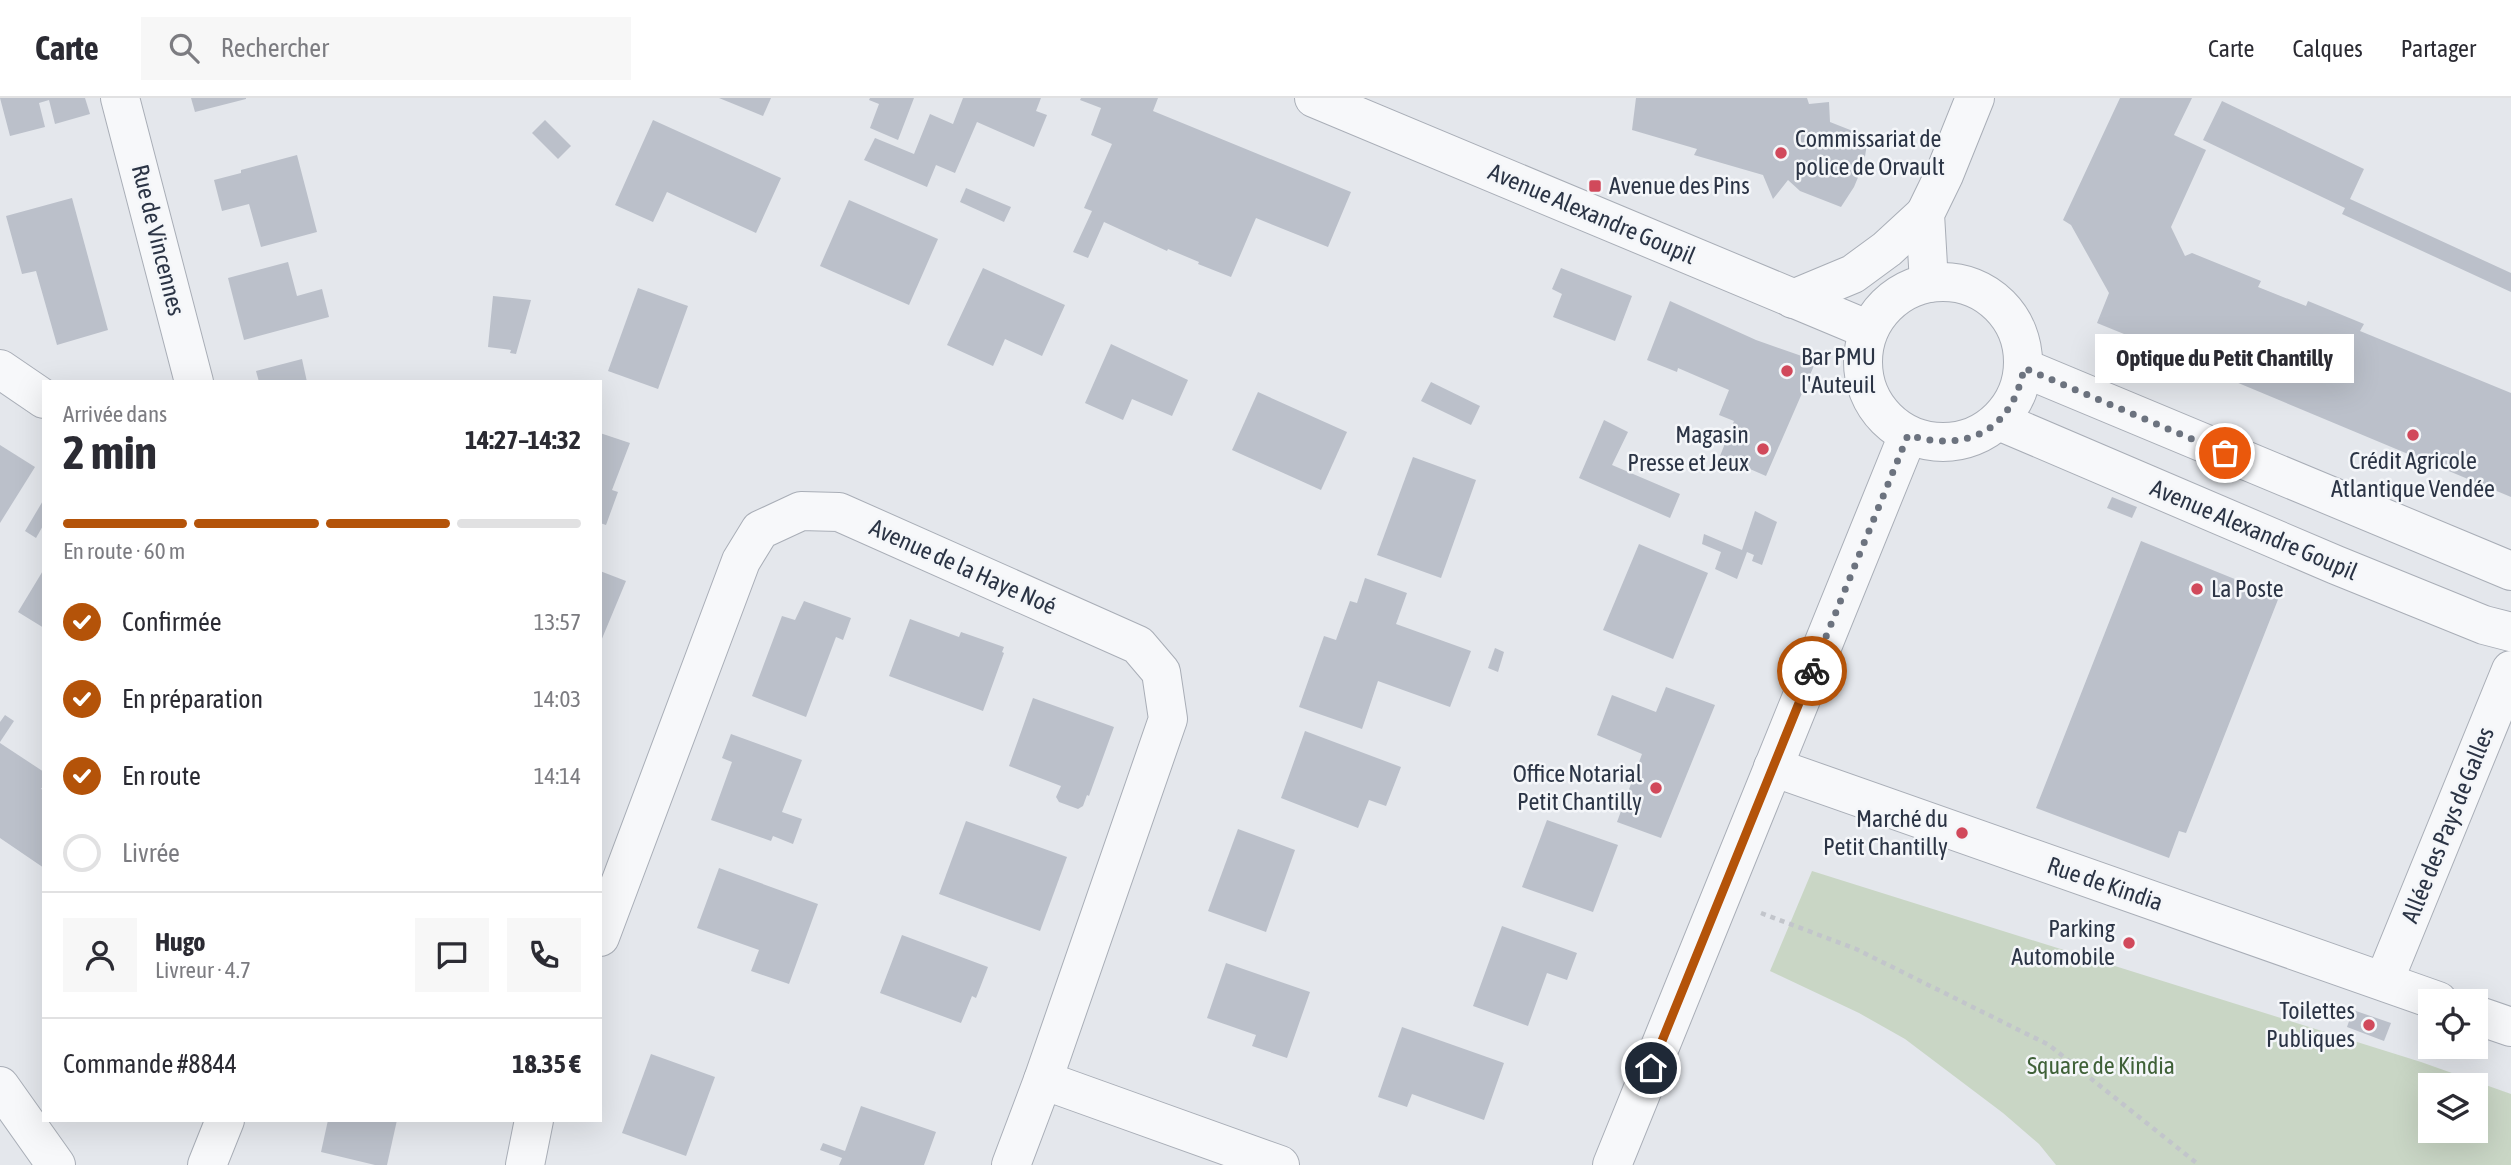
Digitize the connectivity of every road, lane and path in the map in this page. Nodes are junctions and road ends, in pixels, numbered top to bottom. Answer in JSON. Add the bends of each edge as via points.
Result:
{"nodes":[{"id":1,"x":121,"y":98,"type":"edge"},
{"id":2,"x":1314,"y":98,"type":"edge"},
{"id":3,"x":1975,"y":98,"type":"edge"},
{"id":4,"x":1925,"y":214,"type":"junction"},
{"id":5,"x":1928,"y":283,"type":"junction"},
{"id":6,"x":1793,"y":299,"type":"junction"},
{"id":7,"x":1869,"y":330,"type":"junction"},
{"id":8,"x":2024,"y":368,"type":"junction"},
{"id":9,"x":0,"y":369,"type":"edge"},
{"id":10,"x":193,"y":380,"type":"edge"},
{"id":11,"x":42,"y":398,"type":"edge"},
{"id":12,"x":1999,"y":421,"type":"junction"},
{"id":13,"x":1908,"y":435,"type":"junction"},
{"id":14,"x":2511,"y":570,"type":"edge"},
{"id":15,"x":2511,"y":632,"type":"edge"},
{"id":16,"x":2511,"y":670,"type":"edge"},
{"id":17,"x":1773,"y":767,"type":"junction"},
{"id":18,"x":1721,"y":898,"type":"junction"},
{"id":19,"x":602,"y":932,"type":"edge"},
{"id":20,"x":2384,"y":981,"type":"junction"},
{"id":21,"x":2418,"y":994,"type":"edge"},
{"id":22,"x":2488,"y":1019,"type":"edge"},
{"id":23,"x":2511,"y":1027,"type":"edge"},
{"id":24,"x":1043,"y":1080,"type":"junction"},
{"id":25,"x":0,"y":1086,"type":"edge"},
{"id":26,"x":224,"y":1122,"type":"edge"},
{"id":27,"x":534,"y":1122,"type":"edge"},
{"id":28,"x":55,"y":1165,"type":"edge"},
{"id":29,"x":207,"y":1165,"type":"edge"},
{"id":30,"x":524,"y":1165,"type":"edge"},
{"id":31,"x":1011,"y":1165,"type":"edge"},
{"id":32,"x":1280,"y":1165,"type":"edge"},
{"id":33,"x":1612,"y":1165,"type":"edge"},
{"id":34,"x":2199,"y":1165,"type":"edge"}],
"edges":[{"from":1,"to":10,"type":"street","name":"Rue de Vincennes"},
{"from":2,"to":6,"type":"street","name":"Avenue Alexandre Goupil"},
{"from":3,"to":4,"type":"street"},
{"from":4,"to":5,"type":"street"},
{"from":4,"to":6,"type":"street","via":[[1853,274]]},
{"from":5,"to":7,"type":"street","via":[[1904,293],[1884,309]]},
{"from":5,"to":8,"type":"street","via":[[1953,282],[1997,302],[2013,321]]},
{"from":6,"to":7,"type":"street","name":"Avenue Alexandre Goupil"},
{"from":7,"to":13,"type":"street","via":[[1863,354],[1868,390],[1888,421]]},
{"from":8,"to":12,"type":"street","via":[[2020,388]]},
{"from":8,"to":14,"type":"street"},
{"from":9,"to":11,"type":"street"},
{"from":12,"to":13,"type":"street","via":[[1979,435],[1956,442],[1931,442]]},
{"from":12,"to":15,"type":"street","name":"Avenue Alexandre Goupil","via":[[2397,590]]},
{"from":13,"to":17,"type":"street"},
{"from":16,"to":20,"type":"street","name":"Allée des Pays de Galles"},
{"from":17,"to":18,"type":"street"},
{"from":17,"to":20,"type":"street","name":"Rue de Kindia"},
{"from":18,"to":33,"type":"street"},
{"from":18,"to":34,"type":"path","via":[[1856,949],[2049,1045]]},
{"from":19,"to":24,"type":"street","name":"Avenue de la Haye Noé","via":[[741,561],[761,530],[801,511],[839,512],[1138,645],[1161,672],[1168,719]]},
{"from":20,"to":21,"type":"street","name":"Rue de Kindia"},
{"from":22,"to":23,"type":"street"},
{"from":24,"to":31,"type":"street","name":"Avenue de la Haye Noé"},
{"from":24,"to":32,"type":"street"},
{"from":25,"to":28,"type":"street"},
{"from":26,"to":29,"type":"street"},
{"from":27,"to":30,"type":"street"}]}
